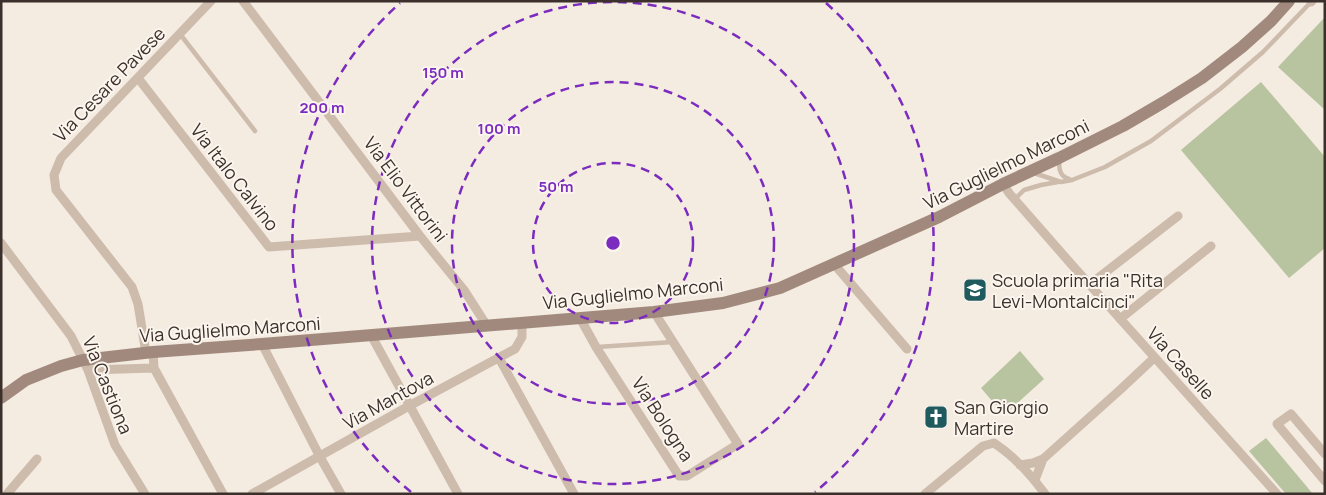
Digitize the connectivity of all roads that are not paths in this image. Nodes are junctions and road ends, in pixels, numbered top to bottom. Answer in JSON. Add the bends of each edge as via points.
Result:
{"nodes":[{"id":1,"x":211,"y":1,"type":"edge"},
{"id":2,"x":243,"y":1,"type":"edge"},
{"id":3,"x":1289,"y":1,"type":"edge"},
{"id":4,"x":1311,"y":2,"type":"edge"},
{"id":5,"x":180,"y":34,"type":"junction"},
{"id":6,"x":138,"y":78,"type":"junction"},
{"id":7,"x":255,"y":131,"type":"dead end"},
{"id":8,"x":1059,"y":158,"type":"junction"},
{"id":9,"x":1030,"y":172,"type":"junction"},
{"id":10,"x":1072,"y":180,"type":"junction"},
{"id":11,"x":1061,"y":182,"type":"junction"},
{"id":12,"x":1003,"y":184,"type":"junction"},
{"id":13,"x":1014,"y":200,"type":"junction"},
{"id":14,"x":1178,"y":216,"type":"dead end"},
{"id":15,"x":420,"y":236,"type":"junction"},
{"id":16,"x":1,"y":243,"type":"edge"},
{"id":17,"x":1211,"y":246,"type":"dead end"},
{"id":18,"x":834,"y":264,"type":"junction"},
{"id":19,"x":1089,"y":285,"type":"junction"},
{"id":20,"x":654,"y":312,"type":"junction"},
{"id":21,"x":580,"y":318,"type":"junction"},
{"id":22,"x":1120,"y":319,"type":"junction"},
{"id":23,"x":522,"y":322,"type":"junction"},
{"id":24,"x":487,"y":326,"type":"junction"},
{"id":25,"x":371,"y":335,"type":"junction"},
{"id":26,"x":673,"y":342,"type":"junction"},
{"id":27,"x":262,"y":344,"type":"junction"},
{"id":28,"x":596,"y":347,"type":"junction"},
{"id":29,"x":907,"y":349,"type":"dead end"},
{"id":30,"x":149,"y":352,"type":"junction"},
{"id":31,"x":499,"y":358,"type":"junction"},
{"id":32,"x":1154,"y":358,"type":"junction"},
{"id":33,"x":86,"y":365,"type":"junction"},
{"id":34,"x":154,"y":368,"type":"junction"},
{"id":35,"x":1,"y":398,"type":"edge"},
{"id":36,"x":409,"y":406,"type":"junction"},
{"id":37,"x":1325,"y":454,"type":"edge"},
{"id":38,"x":320,"y":457,"type":"junction"},
{"id":39,"x":38,"y":459,"type":"dead end"},
{"id":40,"x":1044,"y":459,"type":"junction"},
{"id":41,"x":1020,"y":465,"type":"junction"},
{"id":42,"x":1035,"y":480,"type":"junction"},
{"id":43,"x":1325,"y":481,"type":"edge"},
{"id":44,"x":7,"y":494,"type":"edge"},
{"id":45,"x":145,"y":494,"type":"edge"},
{"id":46,"x":223,"y":494,"type":"edge"},
{"id":47,"x":252,"y":494,"type":"edge"},
{"id":48,"x":341,"y":494,"type":"edge"},
{"id":49,"x":458,"y":494,"type":"edge"},
{"id":50,"x":574,"y":494,"type":"edge"},
{"id":51,"x":926,"y":494,"type":"edge"},
{"id":52,"x":1045,"y":494,"type":"edge"},
{"id":53,"x":1277,"y":494,"type":"edge"}],
"edges":[{"from":1,"to":5,"type":"street","name":"Via Cesare Pavese"},
{"from":2,"to":15,"type":"street","name":"Via Elio Vittorini"},
{"from":3,"to":8,"type":"main road","name":"Via Guglielmo Marconi","via":[[1242,47],[1202,78],[1123,126]]},
{"from":4,"to":10,"type":"lane","via":[[1264,52],[1220,89],[1150,141],[1105,167]]},
{"from":5,"to":6,"type":"street","name":"Via Cesare Pavese"},
{"from":5,"to":7,"type":"lane"},
{"from":6,"to":15,"type":"street","name":"Via Italo Calvino","via":[[269,247]]},
{"from":6,"to":30,"type":"street","name":"Via Cesare Pavese","via":[[61,158],[54,175],[56,190],[132,287]]},
{"from":8,"to":9,"type":"main road","name":"Via Guglielmo Marconi"},
{"from":8,"to":10,"type":"lane","via":[[1061,174]]},
{"from":9,"to":11,"type":"lane"},
{"from":9,"to":12,"type":"main road","name":"Via Guglielmo Marconi"},
{"from":10,"to":11,"type":"lane"},
{"from":11,"to":13,"type":"lane","via":[[1024,190]]},
{"from":12,"to":13,"type":"street","name":"Via Caselle"},
{"from":12,"to":18,"type":"main road","name":"Via Guglielmo Marconi"},
{"from":13,"to":19,"type":"street","name":"Via Caselle"},
{"from":14,"to":19,"type":"street"},
{"from":15,"to":24,"type":"street","name":"Via Elio Vittorini","via":[[464,290]]},
{"from":16,"to":33,"type":"street","name":"Via Castiona","via":[[71,336]]},
{"from":17,"to":22,"type":"street"},
{"from":18,"to":20,"type":"main road","name":"Via Guglielmo Marconi","via":[[780,288],[723,303]]},
{"from":18,"to":29,"type":"street"},
{"from":19,"to":22,"type":"street","name":"Via Caselle"},
{"from":20,"to":21,"type":"main road","name":"Via Guglielmo Marconi"},
{"from":20,"to":26,"type":"street","name":"Via Bologna"},
{"from":21,"to":23,"type":"main road","name":"Via Guglielmo Marconi"},
{"from":21,"to":28,"type":"street","name":"Via Bologna"},
{"from":22,"to":32,"type":"street","name":"Via Caselle"},
{"from":23,"to":24,"type":"main road","name":"Via Guglielmo Marconi"},
{"from":23,"to":31,"type":"street","name":"Via Mantova","via":[[522,337],[515,349]]},
{"from":24,"to":25,"type":"main road","name":"Via Guglielmo Marconi"},
{"from":25,"to":27,"type":"main road","name":"Via Guglielmo Marconi"},
{"from":25,"to":36,"type":"street"},
{"from":26,"to":28,"type":"lane"},
{"from":26,"to":28,"type":"street","name":"Via Bologna","via":[[738,444],[687,476],[679,476]]},
{"from":27,"to":30,"type":"main road","name":"Via Guglielmo Marconi"},
{"from":27,"to":38,"type":"street"},
{"from":30,"to":33,"type":"main road","name":"Via Guglielmo Marconi"},
{"from":30,"to":34,"type":"street","name":"Via Cesare Pavese"},
{"from":31,"to":36,"type":"street","name":"Via Mantova"},
{"from":31,"to":50,"type":"street"},
{"from":32,"to":40,"type":"street"},
{"from":32,"to":53,"type":"street","name":"Via Caselle"},
{"from":33,"to":34,"type":"street"},
{"from":33,"to":35,"type":"main road","name":"Via Guglielmo Marconi","via":[[61,366],[26,380]]},
{"from":33,"to":45,"type":"street","name":"Via Castiona","via":[[115,445]]},
{"from":34,"to":46,"type":"street"},
{"from":36,"to":38,"type":"street","name":"Via Mantova"},
{"from":36,"to":49,"type":"street"},
{"from":37,"to":43,"type":"street","via":[[1291,414],[1277,424]]},
{"from":38,"to":47,"type":"street","name":"Via Mantova"},
{"from":38,"to":48,"type":"street"},
{"from":39,"to":44,"type":"street"},
{"from":40,"to":41,"type":"street"},
{"from":40,"to":42,"type":"street"},
{"from":41,"to":42,"type":"street"},
{"from":41,"to":51,"type":"street","via":[[994,443],[983,446]]},
{"from":42,"to":52,"type":"street"}]}
